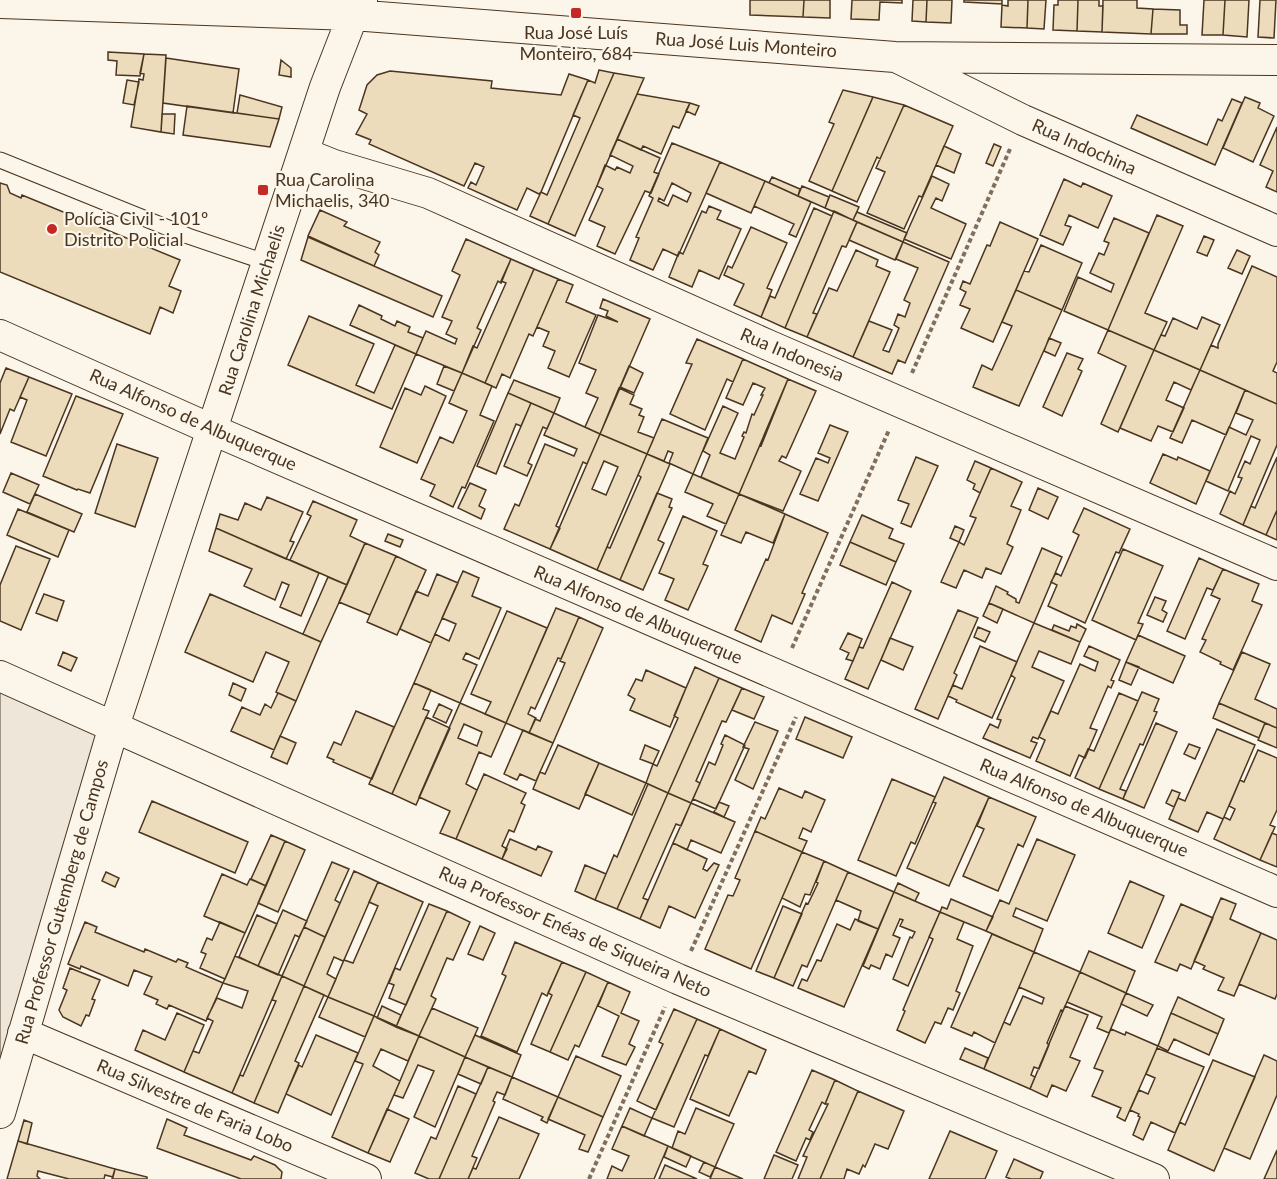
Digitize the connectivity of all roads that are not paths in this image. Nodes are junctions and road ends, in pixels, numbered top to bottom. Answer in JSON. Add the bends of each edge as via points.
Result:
{"nodes":[{"id":1,"x":0,"y":3,"type":"edge"},
{"id":2,"x":358,"y":8,"type":"edge"},
{"id":3,"x":895,"y":57,"type":"junction"},
{"id":4,"x":1277,"y":60,"type":"edge"},
{"id":5,"x":304,"y":153,"type":"junction"},
{"id":6,"x":0,"y":160,"type":"edge"},
{"id":7,"x":1277,"y":231,"type":"edge"},
{"id":8,"x":267,"y":263,"type":"junction"},
{"id":9,"x":0,"y":335,"type":"edge"},
{"id":10,"x":213,"y":430,"type":"junction"},
{"id":11,"x":1277,"y":565,"type":"edge"},
{"id":12,"x":0,"y":676,"type":"edge"},
{"id":13,"x":114,"y":726,"type":"junction"},
{"id":14,"x":1277,"y":892,"type":"edge"},
{"id":15,"x":23,"y":1033,"type":"junction"},
{"id":16,"x":0,"y":1113,"type":"edge"},
{"id":17,"x":311,"y":1167,"type":"edge"},
{"id":18,"x":366,"y":1179,"type":"edge"},
{"id":19,"x":1154,"y":1179,"type":"edge"}],
"edges":[{"from":1,"to":2,"type":"street","name":"Rua José Luis Monteiro"},
{"from":2,"to":3,"type":"street","name":"Rua José Luis Monteiro"},
{"from":2,"to":5,"type":"street","name":"Rua Carolina Michaelis","via":[[324,87]]},
{"from":3,"to":4,"type":"street","name":"Rua José Luis Monteiro"},
{"from":3,"to":7,"type":"street","name":"Rua Indochina","via":[[1023,120]]},
{"from":5,"to":8,"type":"street","name":"Rua Carolina Michaelis"},
{"from":5,"to":11,"type":"street","name":"Rua Indonesia","via":[[428,193]]},
{"from":6,"to":8,"type":"lane","via":[[188,236]]},
{"from":8,"to":10,"type":"street","name":"Rua Carolina Michaelis"},
{"from":9,"to":10,"type":"street","name":"Rua Alfonso de Albuquerque"},
{"from":10,"to":13,"type":"street","name":"Rua Carolina Michaelis"},
{"from":10,"to":14,"type":"street","name":"Rua Alfonso de Albuquerque"},
{"from":12,"to":13,"type":"street","name":"Rua Professor Enéas de Siqueira Neto"},
{"from":13,"to":15,"type":"street","name":"Rua Professor Gutemberg de Campos"},
{"from":13,"to":19,"type":"street","name":"Rua Professor Enéas de Siqueira Neto","via":[[678,979]]},
{"from":15,"to":16,"type":"street","name":"Rua Professor Gutemberg de Campos"},
{"from":15,"to":17,"type":"street","name":"Rua Silvestre de Faria Lobo"},
{"from":17,"to":18,"type":"street","name":"Rua Silvestre de Faria Lobo"}]}
